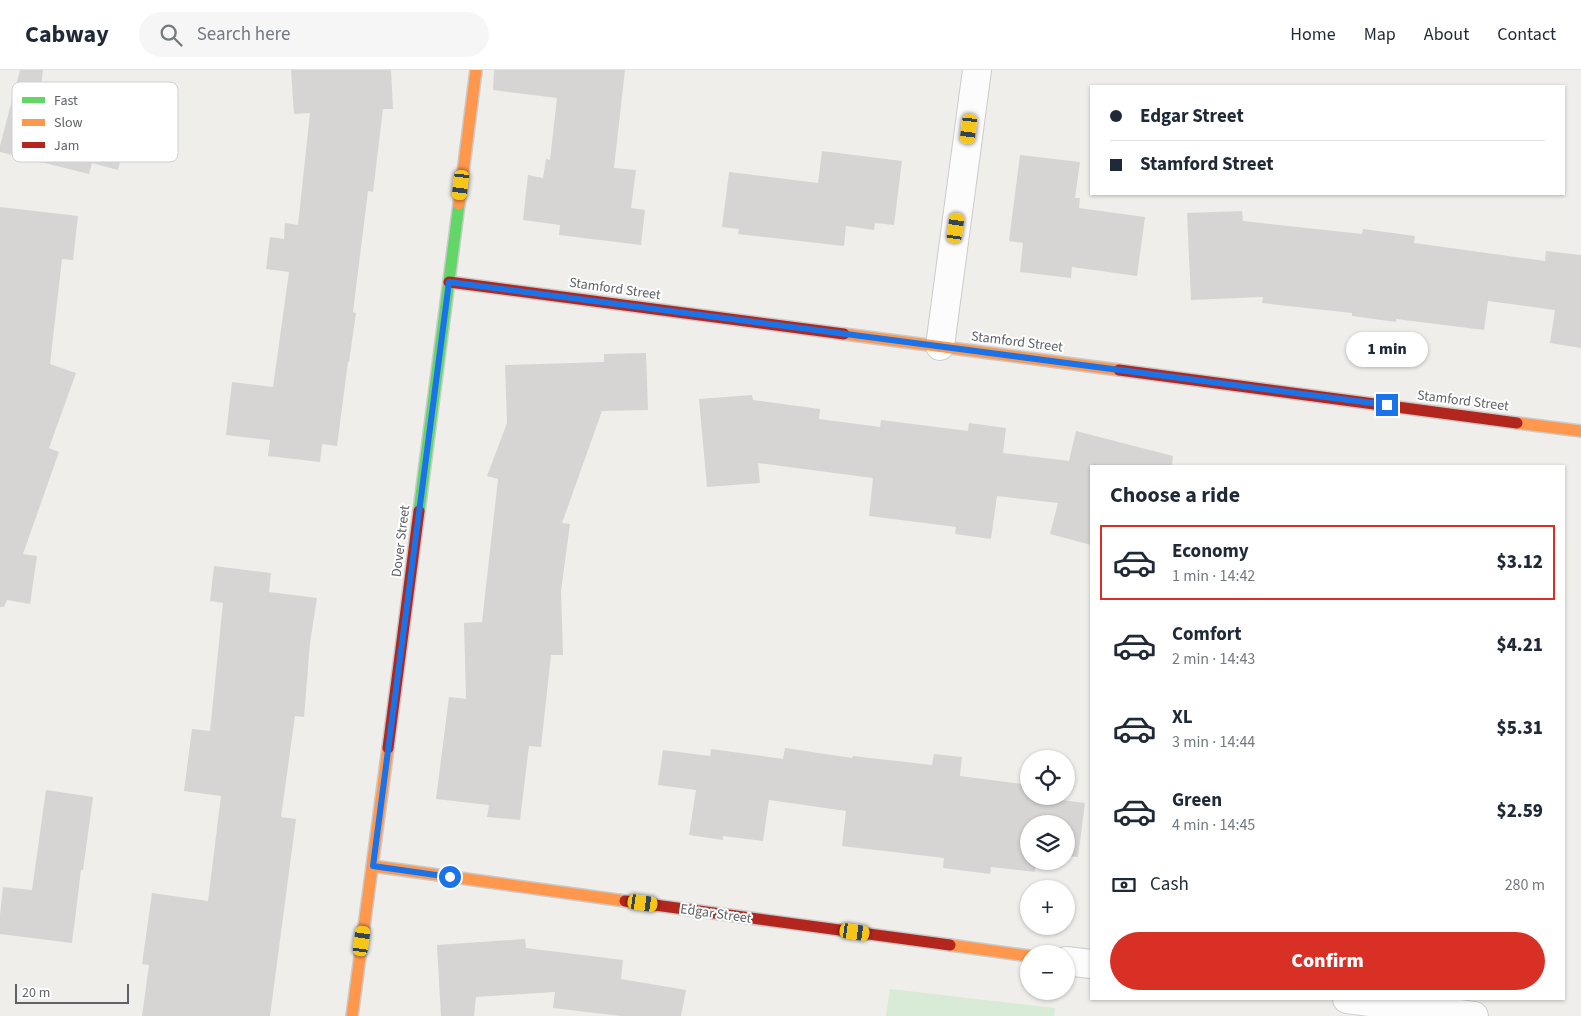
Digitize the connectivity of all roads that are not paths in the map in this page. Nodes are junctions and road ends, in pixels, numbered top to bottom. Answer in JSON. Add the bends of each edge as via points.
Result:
{"nodes":[{"id":1,"x":476,"y":70,"type":"edge"},
{"id":2,"x":976,"y":70,"type":"edge"},
{"id":3,"x":449,"y":282,"type":"junction"},
{"id":4,"x":940,"y":346,"type":"junction"},
{"id":5,"x":1581,"y":431,"type":"edge"},
{"id":6,"x":373,"y":866,"type":"junction"},
{"id":7,"x":1020,"y":955,"type":"edge"},
{"id":8,"x":1075,"y":962,"type":"edge"},
{"id":9,"x":1090,"y":964,"type":"edge"},
{"id":10,"x":1354,"y":1000,"type":"edge"},
{"id":11,"x":352,"y":1016,"type":"edge"},
{"id":12,"x":1474,"y":1016,"type":"edge"}],
"edges":[{"from":1,"to":3,"type":"street","name":"Dover Street"},
{"from":2,"to":4,"type":"street"},
{"from":3,"to":4,"type":"street","name":"Stamford Street"},
{"from":3,"to":6,"type":"street","name":"Dover Street"},
{"from":4,"to":5,"type":"street","name":"Stamford Street"},
{"from":6,"to":7,"type":"street","name":"Edgar Street"},
{"from":6,"to":11,"type":"street","name":"Dover Street"},
{"from":8,"to":9,"type":"street"},
{"from":10,"to":12,"type":"street"}]}
